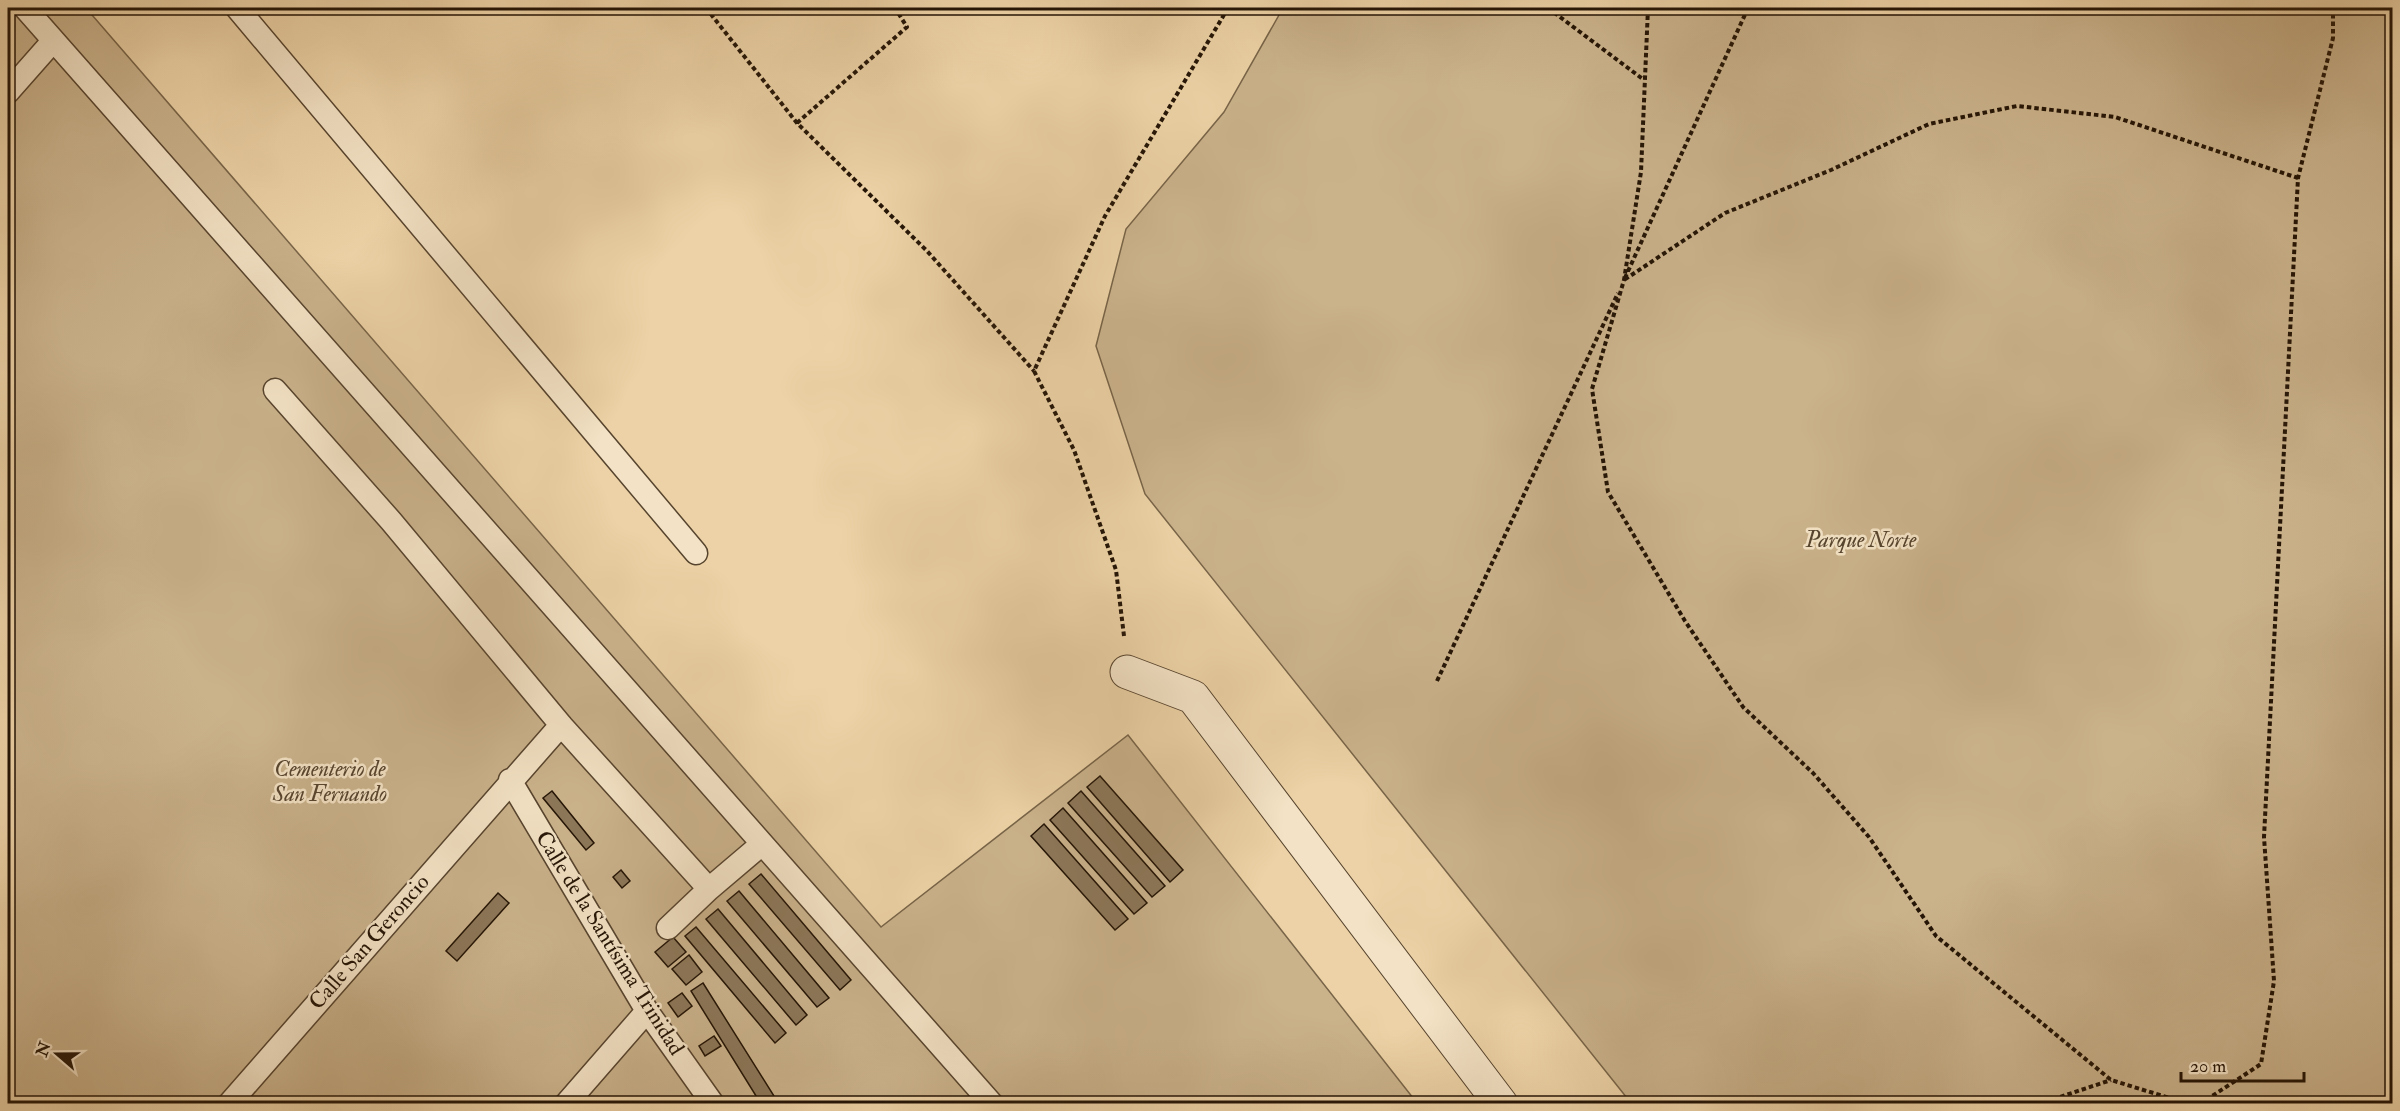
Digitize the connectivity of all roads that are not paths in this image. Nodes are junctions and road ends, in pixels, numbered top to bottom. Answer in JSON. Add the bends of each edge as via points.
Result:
{"nodes":[{"id":1,"x":25,"y":8,"type":"edge"},
{"id":2,"x":237,"y":8,"type":"edge"},
{"id":3,"x":53,"y":40,"type":"junction"},
{"id":4,"x":8,"y":92,"type":"edge"},
{"id":5,"x":275,"y":390,"type":"dead end"},
{"id":6,"x":696,"y":553,"type":"dead end"},
{"id":7,"x":1127,"y":672,"type":"road end"},
{"id":8,"x":561,"y":725,"type":"junction"},
{"id":9,"x":510,"y":780,"type":"junction"},
{"id":10,"x":762,"y":844,"type":"junction"},
{"id":11,"x":709,"y":889,"type":"junction"},
{"id":12,"x":668,"y":928,"type":"dead end"},
{"id":13,"x":647,"y":1011,"type":"junction"},
{"id":14,"x":229,"y":1104,"type":"edge"},
{"id":15,"x":566,"y":1104,"type":"edge"},
{"id":16,"x":713,"y":1104,"type":"edge"},
{"id":17,"x":992,"y":1104,"type":"edge"},
{"id":18,"x":1501,"y":1104,"type":"edge"}],
"edges":[{"from":1,"to":3,"type":"lane"},
{"from":2,"to":6,"type":"lane"},
{"from":3,"to":4,"type":"lane"},
{"from":3,"to":10,"type":"lane"},
{"from":5,"to":8,"type":"lane","via":[[391,521]]},
{"from":7,"to":18,"type":"street","via":[[1193,697]]},
{"from":8,"to":9,"type":"lane","name":"Calle San Geroncio"},
{"from":8,"to":11,"type":"lane"},
{"from":9,"to":13,"type":"lane","name":"Calle de la Santísima Trinidad"},
{"from":9,"to":14,"type":"lane","name":"Calle San Geroncio"},
{"from":10,"to":11,"type":"lane"},
{"from":10,"to":17,"type":"lane"},
{"from":11,"to":12,"type":"lane"},
{"from":13,"to":15,"type":"lane"},
{"from":13,"to":16,"type":"lane","name":"Calle de la Santísima Trinidad"}]}
